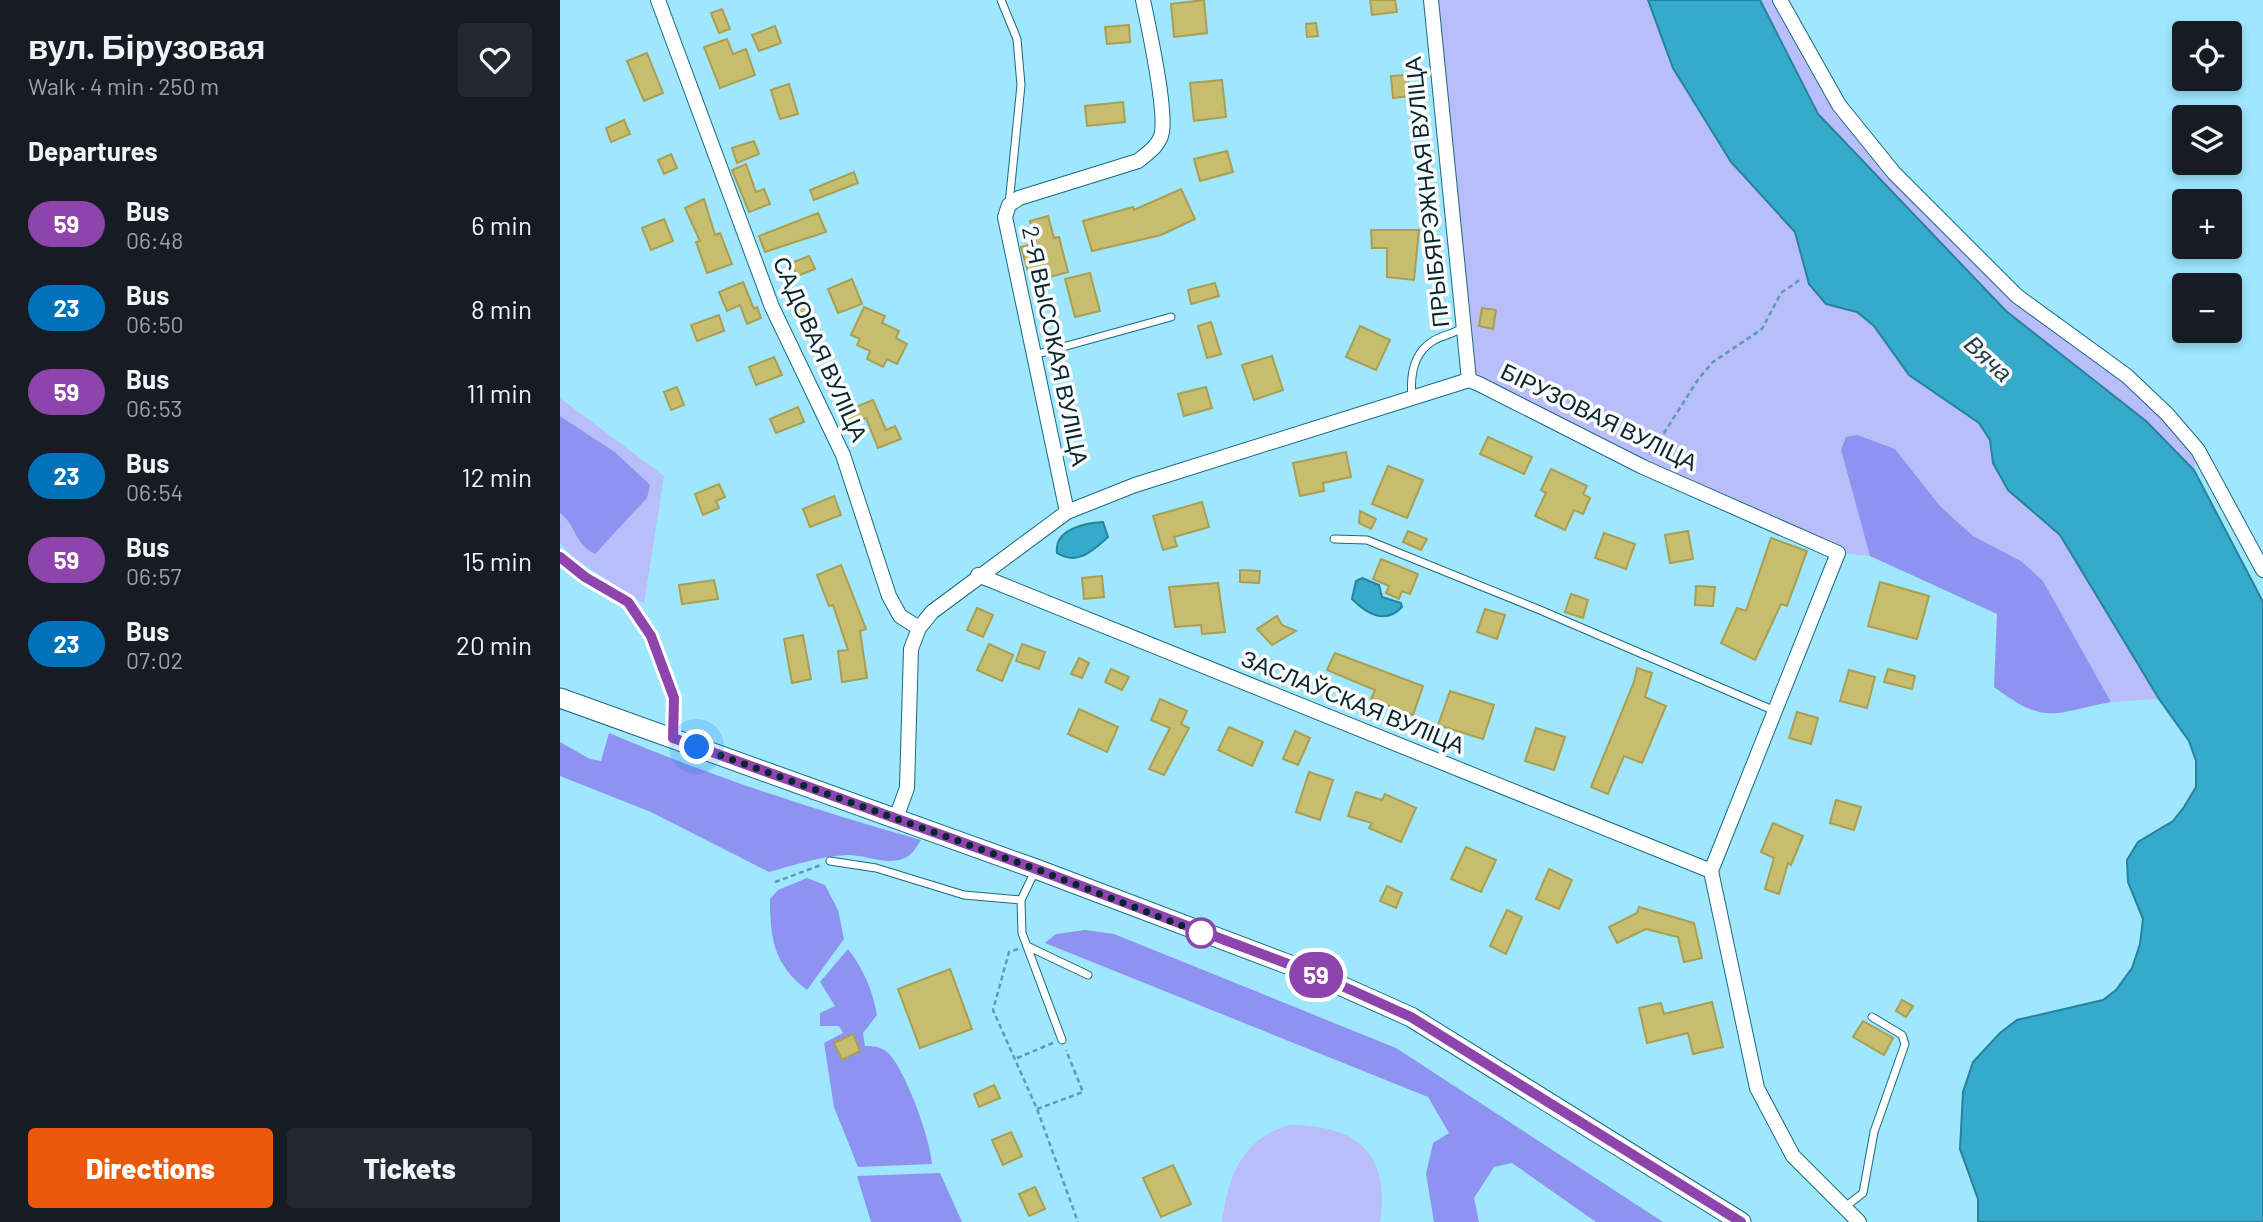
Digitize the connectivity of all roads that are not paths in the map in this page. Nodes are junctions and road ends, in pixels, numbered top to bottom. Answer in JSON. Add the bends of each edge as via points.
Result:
{"nodes":[{"id":1,"x":658,"y":0,"type":"edge"},
{"id":2,"x":1001,"y":0,"type":"edge"},
{"id":3,"x":1143,"y":0,"type":"edge"},
{"id":4,"x":1431,"y":0,"type":"edge"},
{"id":5,"x":1780,"y":0,"type":"edge"},
{"id":6,"x":1009,"y":205,"type":"junction"},
{"id":7,"x":1171,"y":317,"type":"dead end"},
{"id":8,"x":1464,"y":326,"type":"junction"},
{"id":9,"x":1033,"y":355,"type":"junction"},
{"id":10,"x":1469,"y":380,"type":"junction"},
{"id":11,"x":1412,"y":399,"type":"junction"},
{"id":12,"x":1067,"y":512,"type":"junction"},
{"id":13,"x":1334,"y":539,"type":"dead end"},
{"id":14,"x":560,"y":557,"type":"edge"},
{"id":15,"x":2263,"y":570,"type":"edge"},
{"id":16,"x":978,"y":575,"type":"junction"},
{"id":17,"x":919,"y":628,"type":"junction"},
{"id":18,"x":560,"y":698,"type":"edge"},
{"id":19,"x":1774,"y":711,"type":"junction"},
{"id":20,"x":673,"y":738,"type":"junction"},
{"id":21,"x":896,"y":818,"type":"junction"},
{"id":22,"x":830,"y":862,"type":"road end"},
{"id":23,"x":1036,"y":869,"type":"junction"},
{"id":24,"x":1711,"y":871,"type":"junction"},
{"id":25,"x":1021,"y":900,"type":"junction"},
{"id":26,"x":1027,"y":946,"type":"junction"},
{"id":27,"x":1088,"y":975,"type":"dead end"},
{"id":28,"x":1872,"y":1017,"type":"dead end"},
{"id":29,"x":1062,"y":1040,"type":"road end"},
{"id":30,"x":1845,"y":1208,"type":"junction"},
{"id":31,"x":1741,"y":1222,"type":"edge"},
{"id":32,"x":1859,"y":1222,"type":"edge"}],
"edges":[{"from":1,"to":17,"type":"street","name":"САДОВАЯ ВУЛІЦА","via":[[772,307],[843,455],[889,596],[900,616]]},
{"from":2,"to":6,"type":"lane","via":[[1017,39],[1021,85]]},
{"from":3,"to":6,"type":"street","name":"2-Я ВЫСОКАЯ ВУЛІЦА","via":[[1161,111],[1162,133],[1154,149],[1138,161]]},
{"from":4,"to":8,"type":"street","name":"ПРЫБЯРЭЖНАЯ ВУЛІЦА"},
{"from":5,"to":15,"type":"street","via":[[1839,105],[1894,173],[2017,296],[2127,376],[2198,450]]},
{"from":6,"to":9,"type":"street","name":"2-Я ВЫСОКАЯ ВУЛІЦА","via":[[1006,230]]},
{"from":7,"to":9,"type":"lane"},
{"from":8,"to":10,"type":"street","name":"ПРЫБЯРЭЖНАЯ ВУЛІЦА"},
{"from":8,"to":11,"type":"lane","via":[[1423,350],[1412,372]]},
{"from":9,"to":12,"type":"street","name":"2-Я ВЫСОКАЯ ВУЛІЦА"},
{"from":10,"to":11,"type":"street","name":"БІРУЗОВАЯ ВУЛІЦА"},
{"from":10,"to":19,"type":"street","name":"БІРУЗОВАЯ ВУЛІЦА","via":[[1643,467],[1838,553]]},
{"from":11,"to":12,"type":"street","name":"БІРУЗОВАЯ ВУЛІЦА","via":[[1135,485]]},
{"from":12,"to":16,"type":"street","name":"БІРУЗОВАЯ ВУЛІЦА"},
{"from":13,"to":19,"type":"lane","via":[[1367,540]]},
{"from":14,"to":20,"type":"lane","via":[[628,602],[651,636],[674,698]]},
{"from":16,"to":17,"type":"street","name":"БІРУЗОВАЯ ВУЛІЦА"},
{"from":16,"to":24,"type":"street","name":"ЗАСЛАЎСКАЯ ВУЛІЦА"},
{"from":17,"to":21,"type":"street","name":"БІРУЗОВАЯ ВУЛІЦА","via":[[911,649],[907,788]]},
{"from":18,"to":20,"type":"main road"},
{"from":19,"to":24,"type":"street","name":"БІРУЗОВАЯ ВУЛІЦА"},
{"from":20,"to":21,"type":"main road"},
{"from":21,"to":23,"type":"main road"},
{"from":22,"to":25,"type":"lane","via":[[876,867],[964,895]]},
{"from":23,"to":25,"type":"lane"},
{"from":23,"to":31,"type":"main road","via":[[1320,976],[1411,1017]]},
{"from":24,"to":30,"type":"street","via":[[1757,1088],[1793,1156]]},
{"from":25,"to":26,"type":"lane"},
{"from":26,"to":27,"type":"lane"},
{"from":26,"to":29,"type":"lane"},
{"from":28,"to":30,"type":"lane","via":[[1902,1035],[1905,1044],[1874,1132],[1863,1192]]},
{"from":30,"to":32,"type":"street"}]}
